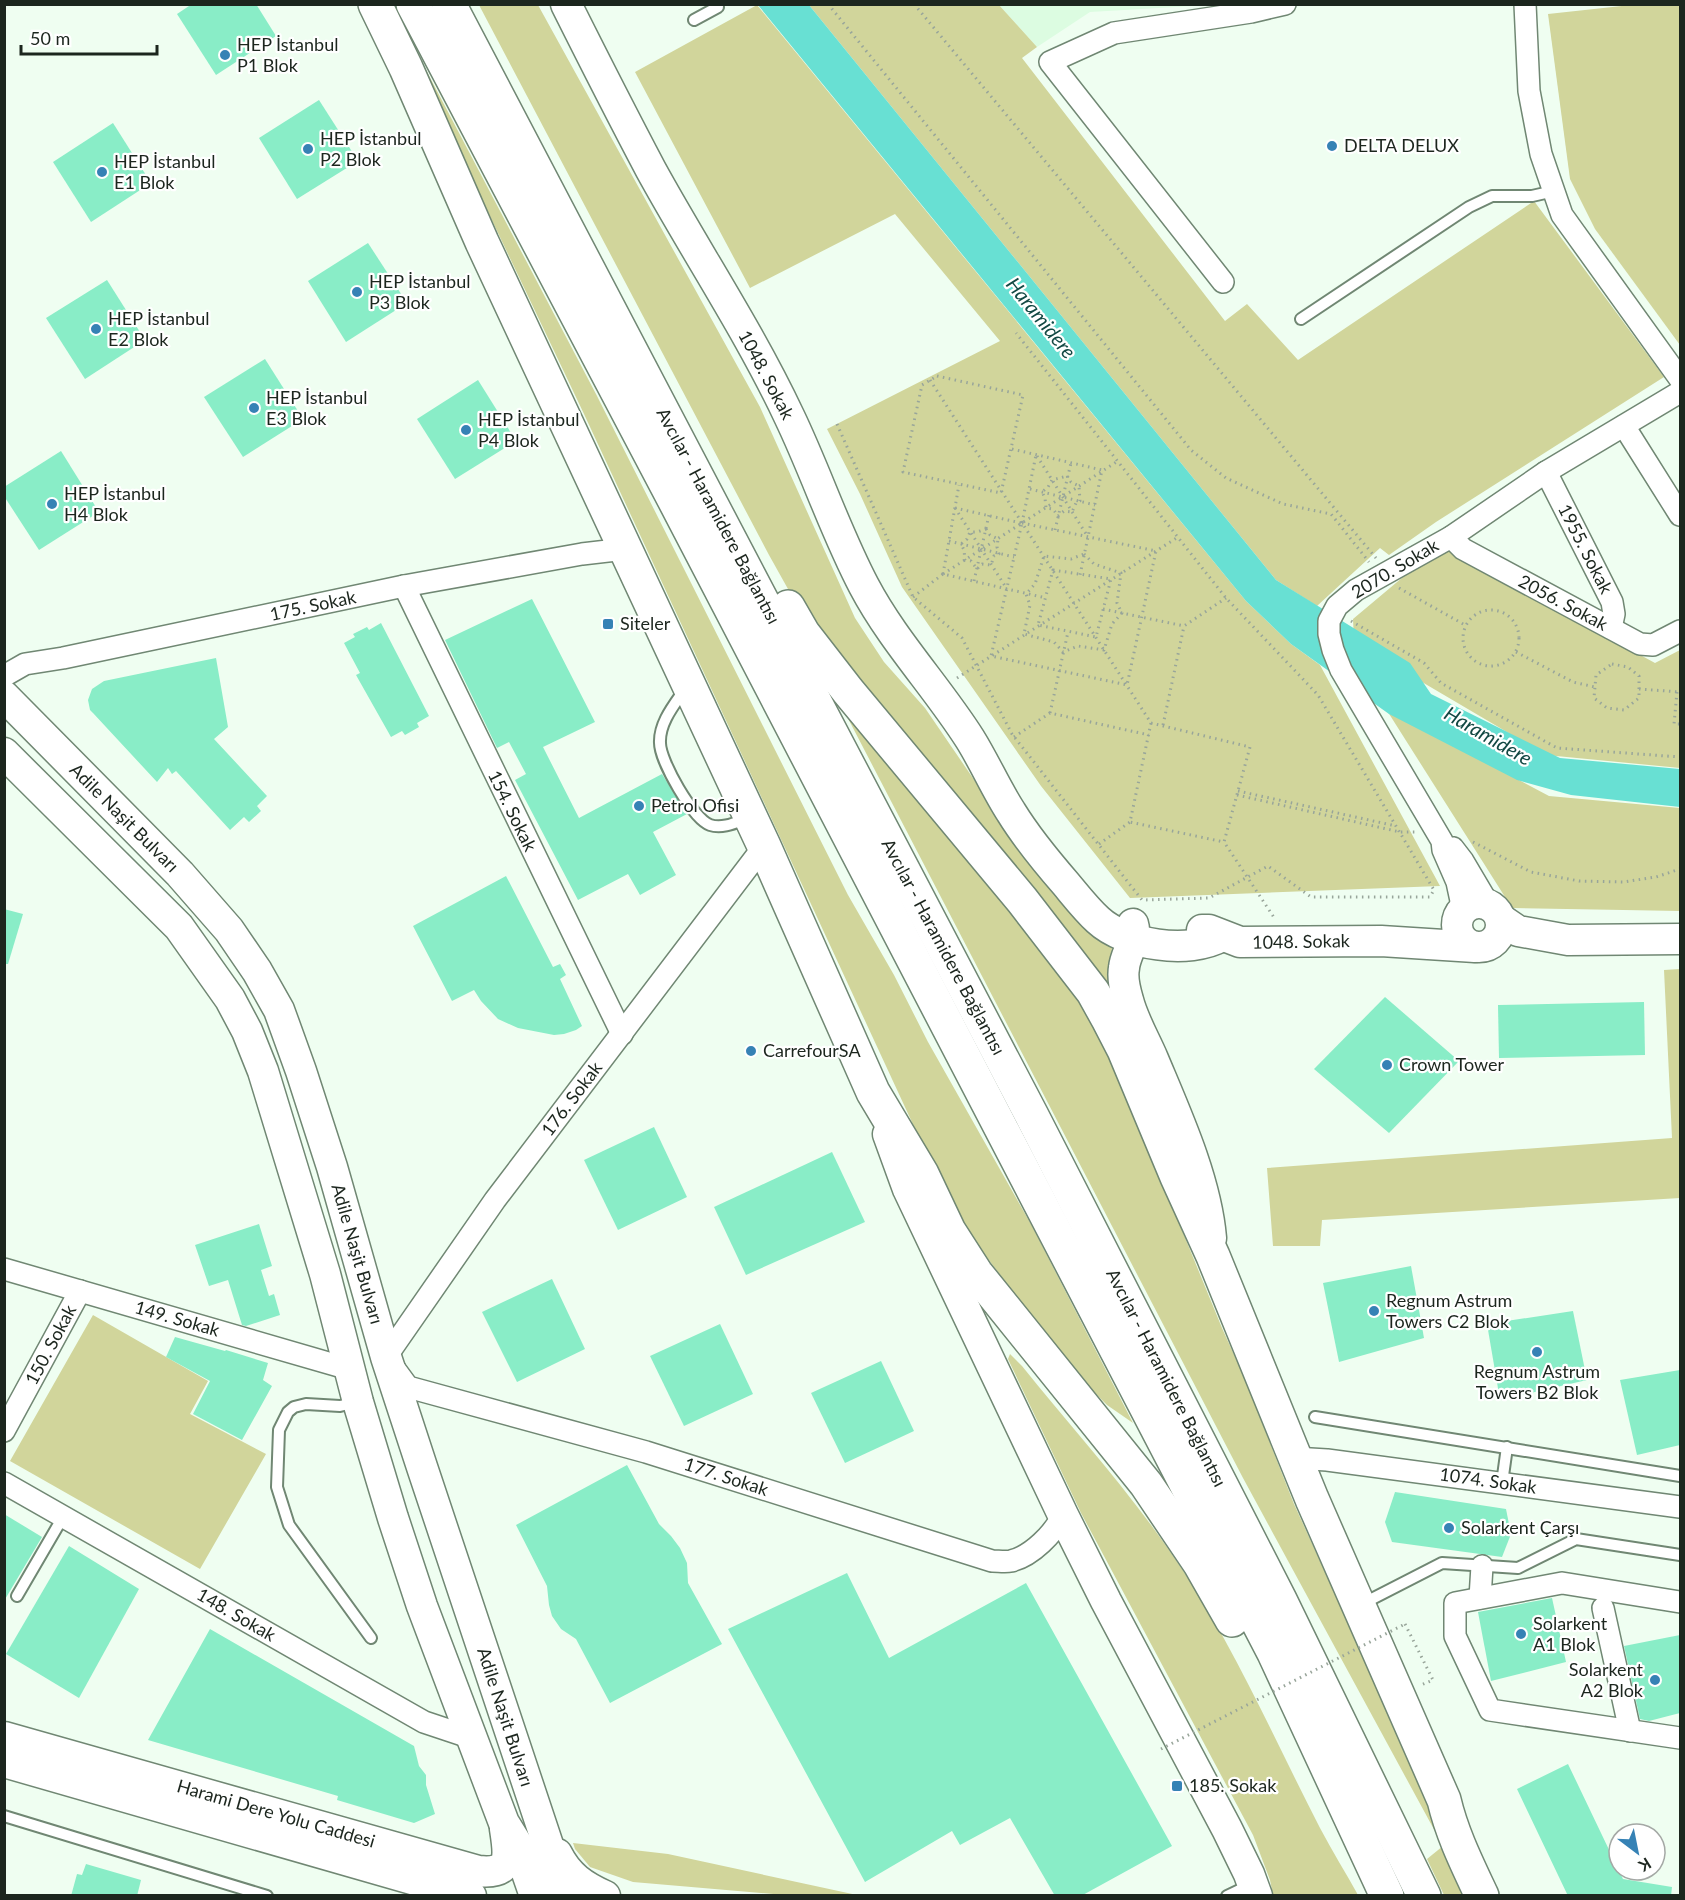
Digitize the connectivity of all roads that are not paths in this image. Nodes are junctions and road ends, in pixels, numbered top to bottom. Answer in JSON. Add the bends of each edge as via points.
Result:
{"nodes":[{"id":1,"x":353,"y":4,"type":"edge"},
{"id":2,"x":375,"y":4,"type":"edge"},
{"id":3,"x":412,"y":4,"type":"edge"},
{"id":4,"x":449,"y":4,"type":"edge"},
{"id":5,"x":566,"y":4,"type":"edge"},
{"id":6,"x":1285,"y":4,"type":"edge"},
{"id":7,"x":1525,"y":4,"type":"edge"},
{"id":8,"x":718,"y":7,"type":"dead end"},
{"id":9,"x":694,"y":20,"type":"dead end"},
{"id":10,"x":1554,"y":191,"type":"junction"},
{"id":11,"x":482,"y":242,"type":"junction"},
{"id":12,"x":1223,"y":282,"type":"dead end"},
{"id":13,"x":1301,"y":319,"type":"dead end"},
{"id":14,"x":634,"y":356,"type":"junction"},
{"id":15,"x":1680,"y":378,"type":"edge"},
{"id":16,"x":1680,"y":392,"type":"edge"},
{"id":17,"x":1624,"y":426,"type":"junction"},
{"id":18,"x":1546,"y":472,"type":"junction"},
{"id":19,"x":1680,"y":515,"type":"edge"},
{"id":20,"x":1451,"y":537,"type":"junction"},
{"id":21,"x":625,"y":549,"type":"junction"},
{"id":22,"x":404,"y":586,"type":"junction"},
{"id":23,"x":1611,"y":628,"type":"junction"},
{"id":24,"x":1680,"y":631,"type":"edge"},
{"id":25,"x":4,"y":676,"type":"edge"},
{"id":26,"x":688,"y":684,"type":"junction"},
{"id":27,"x":4,"y":696,"type":"edge"},
{"id":28,"x":4,"y":753,"type":"edge"},
{"id":29,"x":758,"y":832,"type":"junction"},
{"id":30,"x":1478,"y":913,"type":"junction"},
{"id":31,"x":1133,"y":932,"type":"junction"},
{"id":32,"x":1680,"y":939,"type":"edge"},
{"id":33,"x":1568,"y":940,"type":"junction"},
{"id":34,"x":1381,"y":941,"type":"junction"},
{"id":35,"x":1479,"y":947,"type":"junction"},
{"id":36,"x":622,"y":1034,"type":"junction"},
{"id":37,"x":873,"y":1092,"type":"junction"},
{"id":38,"x":332,"y":1167,"type":"junction"},
{"id":39,"x":296,"y":1178,"type":"junction"},
{"id":40,"x":1213,"y":1256,"type":"junction"},
{"id":41,"x":4,"y":1269,"type":"edge"},
{"id":42,"x":80,"y":1291,"type":"junction"},
{"id":43,"x":386,"y":1357,"type":"junction"},
{"id":44,"x":349,"y":1369,"type":"junction"},
{"id":45,"x":358,"y":1402,"type":"junction"},
{"id":46,"x":1315,"y":1417,"type":"dead end"},
{"id":47,"x":4,"y":1431,"type":"edge"},
{"id":48,"x":1507,"y":1447,"type":"junction"},
{"id":49,"x":1294,"y":1458,"type":"junction"},
{"id":50,"x":1680,"y":1476,"type":"edge"},
{"id":51,"x":4,"y":1483,"type":"edge"},
{"id":52,"x":1502,"y":1483,"type":"junction"},
{"id":53,"x":1680,"y":1507,"type":"edge"},
{"id":54,"x":1063,"y":1515,"type":"junction"},
{"id":55,"x":63,"y":1517,"type":"junction"},
{"id":56,"x":1680,"y":1555,"type":"edge"},
{"id":57,"x":1482,"y":1566,"type":"junction"},
{"id":58,"x":17,"y":1596,"type":"dead end"},
{"id":59,"x":1480,"y":1598,"type":"junction"},
{"id":60,"x":1600,"y":1598,"type":"junction"},
{"id":61,"x":1680,"y":1602,"type":"edge"},
{"id":62,"x":1359,"y":1606,"type":"junction"},
{"id":63,"x":372,"y":1638,"type":"dead end"},
{"id":64,"x":1630,"y":1731,"type":"junction"},
{"id":65,"x":4,"y":1737,"type":"edge"},
{"id":66,"x":472,"y":1738,"type":"junction"},
{"id":67,"x":1680,"y":1738,"type":"edge"},
{"id":68,"x":4,"y":1762,"type":"edge"},
{"id":69,"x":1325,"y":1766,"type":"junction"},
{"id":70,"x":1444,"y":1800,"type":"junction"},
{"id":71,"x":536,"y":1813,"type":"junction"},
{"id":72,"x":4,"y":1816,"type":"edge"},
{"id":73,"x":504,"y":1823,"type":"junction"},
{"id":74,"x":1245,"y":1892,"type":"edge"},
{"id":75,"x":267,"y":1896,"type":"edge"},
{"id":76,"x":471,"y":1896,"type":"edge"},
{"id":77,"x":536,"y":1896,"type":"edge"},
{"id":78,"x":565,"y":1896,"type":"edge"},
{"id":79,"x":605,"y":1896,"type":"edge"},
{"id":80,"x":1387,"y":1896,"type":"edge"},
{"id":81,"x":1424,"y":1896,"type":"edge"},
{"id":82,"x":1482,"y":1896,"type":"edge"},
{"id":83,"x":1505,"y":1896,"type":"edge"}],
"edges":[{"from":1,"to":11,"type":"highway"},
{"from":2,"to":11,"type":"highway"},
{"from":3,"to":69,"type":"highway","name":"Avcılar - Haramidere Bağlantısı","via":[[1274,1653]]},
{"from":4,"to":14,"type":"highway","name":"Avcılar - Haramidere Bağlantısı"},
{"from":5,"to":31,"type":"main road","name":"1048. Sokak","via":[[651,169],[789,416],[833,519],[881,616],[937,690],[1039,852],[1099,921]]},
{"from":6,"to":12,"type":"street","via":[[1114,33],[1050,62]]},
{"from":7,"to":10,"type":"street","via":[[1529,91],[1541,154]]},
{"from":8,"to":9,"type":"lane"},
{"from":10,"to":13,"type":"lane","via":[[1492,196],[1469,207]]},
{"from":10,"to":15,"type":"street","via":[[1562,215]]},
{"from":11,"to":21,"type":"highway"},
{"from":14,"to":40,"type":"highway","via":[[653,374],[681,416],[803,633],[1022,900],[1093,993],[1124,1050]]},
{"from":14,"to":81,"type":"highway","name":"Avcılar - Haramidere Bağlantısı","via":[[1195,1432]]},
{"from":16,"to":17,"type":"street","name":"2070. Sokak"},
{"from":17,"to":18,"type":"street","name":"2070. Sokak"},
{"from":17,"to":19,"type":"street"},
{"from":18,"to":20,"type":"street","name":"2070. Sokak"},
{"from":18,"to":23,"type":"street","name":"1955. Sokak","via":[[1612,602]]},
{"from":20,"to":23,"type":"street","name":"2056. Sokak","via":[[1463,549]]},
{"from":20,"to":30,"type":"street","name":"2070. Sokak","via":[[1356,590],[1337,606],[1329,621],[1329,634],[1341,670],[1442,841],[1463,861]]},
{"from":21,"to":22,"type":"street","name":"175. Sokak"},
{"from":21,"to":26,"type":"highway"},
{"from":22,"to":25,"type":"street","name":"175. Sokak","via":[[25,664]]},
{"from":22,"to":36,"type":"street","name":"154. Sokak"},
{"from":23,"to":24,"type":"street","name":"2056. Sokak","via":[[1640,644],[1653,645]]},
{"from":26,"to":29,"type":"highway"},
{"from":26,"to":29,"type":"lane","via":[[664,722],[659,742],[662,755],[697,815],[707,825]]},
{"from":27,"to":38,"type":"main road","name":"Adile Naşit Bulvarı","via":[[180,874],[229,930],[279,1010]]},
{"from":28,"to":39,"type":"main road","name":"Adile Naşit Bulvarı","via":[[179,927],[213,973],[243,1023],[264,1071]]},
{"from":29,"to":36,"type":"street","name":"176. Sokak"},
{"from":29,"to":37,"type":"highway"},
{"from":30,"to":33,"type":"main road","via":[[1518,931]]},
{"from":30,"to":34,"type":"main road","via":[[1426,935]]},
{"from":30,"to":35,"type":"main road","via":[[1502,930],[1489,946]]},
{"from":31,"to":34,"type":"main road","name":"1048. Sokak","via":[[1174,945],[1210,944],[1222,936],[1240,942]]},
{"from":31,"to":40,"type":"main road","via":[[1124,967],[1128,1002],[1167,1092],[1203,1193]]},
{"from":32,"to":33,"type":"main road"},
{"from":33,"to":35,"type":"main road"},
{"from":34,"to":35,"type":"main road"},
{"from":36,"to":43,"type":"street","name":"176. Sokak","via":[[495,1200]]},
{"from":37,"to":54,"type":"main road","via":[[908,1189]]},
{"from":37,"to":69,"type":"highway","via":[[976,1273],[1146,1484],[1200,1564],[1302,1744]]},
{"from":38,"to":39,"type":"main road"},
{"from":38,"to":43,"type":"main road","name":"Adile Naşit Bulvarı"},
{"from":39,"to":44,"type":"main road","name":"Adile Naşit Bulvarı"},
{"from":40,"to":49,"type":"highway"},
{"from":41,"to":42,"type":"street","name":"149. Sokak"},
{"from":42,"to":44,"type":"street","name":"149. Sokak"},
{"from":42,"to":47,"type":"street","name":"150. Sokak"},
{"from":43,"to":44,"type":"main road"},
{"from":43,"to":54,"type":"street","name":"177. Sokak","via":[[408,1387],[646,1452],[992,1561],[1011,1561],[1036,1547],[1056,1529]]},
{"from":43,"to":71,"type":"main road","name":"Adile Naşit Bulvarı"},
{"from":44,"to":45,"type":"main road","name":"Adile Naşit Bulvarı"},
{"from":45,"to":63,"type":"lane","via":[[340,1406],[306,1404],[288,1412],[279,1430],[277,1487],[289,1525]]},
{"from":45,"to":66,"type":"main road","name":"Adile Naşit Bulvarı","via":[[422,1606]]},
{"from":46,"to":48,"type":"lane"},
{"from":48,"to":50,"type":"lane"},
{"from":48,"to":52,"type":"lane"},
{"from":49,"to":52,"type":"street","name":"1074. Sokak"},
{"from":49,"to":62,"type":"highway"},
{"from":51,"to":55,"type":"street","name":"148. Sokak"},
{"from":52,"to":53,"type":"street","name":"1074. Sokak"},
{"from":54,"to":74,"type":"main road","via":[[1227,1829]]},
{"from":55,"to":58,"type":"lane"},
{"from":55,"to":66,"type":"street","name":"148. Sokak","via":[[424,1722]]},
{"from":56,"to":57,"type":"lane","via":[[1576,1539],[1518,1569]]},
{"from":57,"to":59,"type":"street"},
{"from":57,"to":62,"type":"lane","via":[[1442,1563]]},
{"from":59,"to":60,"type":"street","via":[[1563,1583]]},
{"from":59,"to":64,"type":"street","via":[[1455,1603],[1455,1636],[1490,1710]]},
{"from":60,"to":61,"type":"street","via":[[1644,1596]]},
{"from":60,"to":64,"type":"street"},
{"from":62,"to":70,"type":"highway"},
{"from":64,"to":67,"type":"street"},
{"from":65,"to":73,"type":"main road","name":"Harami Dere Yolu Caddesi","via":[[478,1871],[490,1873],[504,1866],[508,1858]]},
{"from":66,"to":73,"type":"main road","name":"Adile Naşit Bulvarı"},
{"from":68,"to":76,"type":"main road","name":"Harami Dere Yolu Caddesi"},
{"from":69,"to":80,"type":"highway","name":"Avcılar - Haramidere Bağlantısı"},
{"from":70,"to":82,"type":"highway","via":[[1458,1844]]},
{"from":70,"to":83,"type":"highway","via":[[1471,1834]]},
{"from":71,"to":78,"type":"main road","name":"Adile Naşit Bulvarı"},
{"from":71,"to":79,"type":"main road","via":[[570,1875]]},
{"from":72,"to":75,"type":"lane"},
{"from":73,"to":77,"type":"main road","name":"Adile Naşit Bulvarı","via":[[517,1844]]}]}
